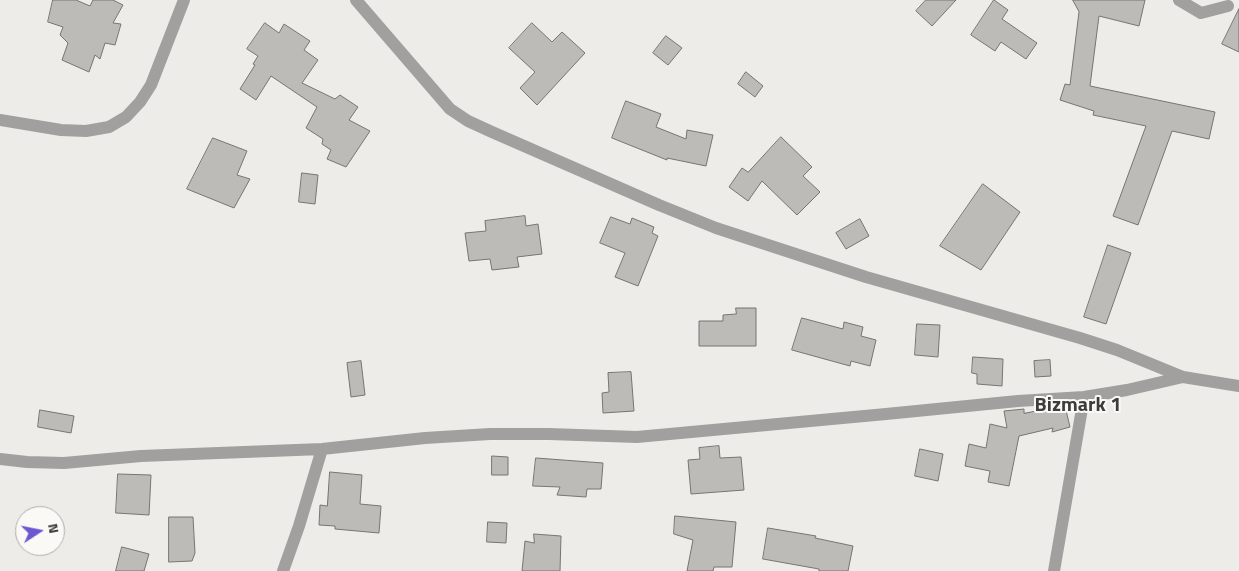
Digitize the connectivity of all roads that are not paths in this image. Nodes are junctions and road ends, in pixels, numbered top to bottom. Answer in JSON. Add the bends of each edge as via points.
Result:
{"nodes":[{"id":1,"x":184,"y":0,"type":"edge"},
{"id":2,"x":356,"y":0,"type":"edge"},
{"id":3,"x":1179,"y":0,"type":"edge"},
{"id":4,"x":1228,"y":6,"type":"dead end"},
{"id":5,"x":0,"y":120,"type":"edge"},
{"id":6,"x":1183,"y":378,"type":"junction"},
{"id":7,"x":1239,"y":386,"type":"edge"},
{"id":8,"x":1084,"y":397,"type":"junction"},
{"id":9,"x":322,"y":448,"type":"junction"},
{"id":10,"x":0,"y":459,"type":"edge"},
{"id":11,"x":284,"y":571,"type":"edge"},
{"id":12,"x":1054,"y":571,"type":"edge"}],
"edges":[{"from":1,"to":5,"type":"street","via":[[151,85],[126,117],[109,127],[86,131]]},
{"from":2,"to":6,"type":"street","via":[[450,109],[492,132],[716,228],[866,277],[1080,338]]},
{"from":3,"to":4,"type":"street","via":[[1201,13]]},
{"from":6,"to":7,"type":"street"},
{"from":6,"to":8,"type":"street"},
{"from":8,"to":9,"type":"street","via":[[637,437],[490,434]]},
{"from":8,"to":12,"type":"street"},
{"from":9,"to":10,"type":"street","via":[[141,456],[64,463]]},
{"from":9,"to":11,"type":"street"}]}
